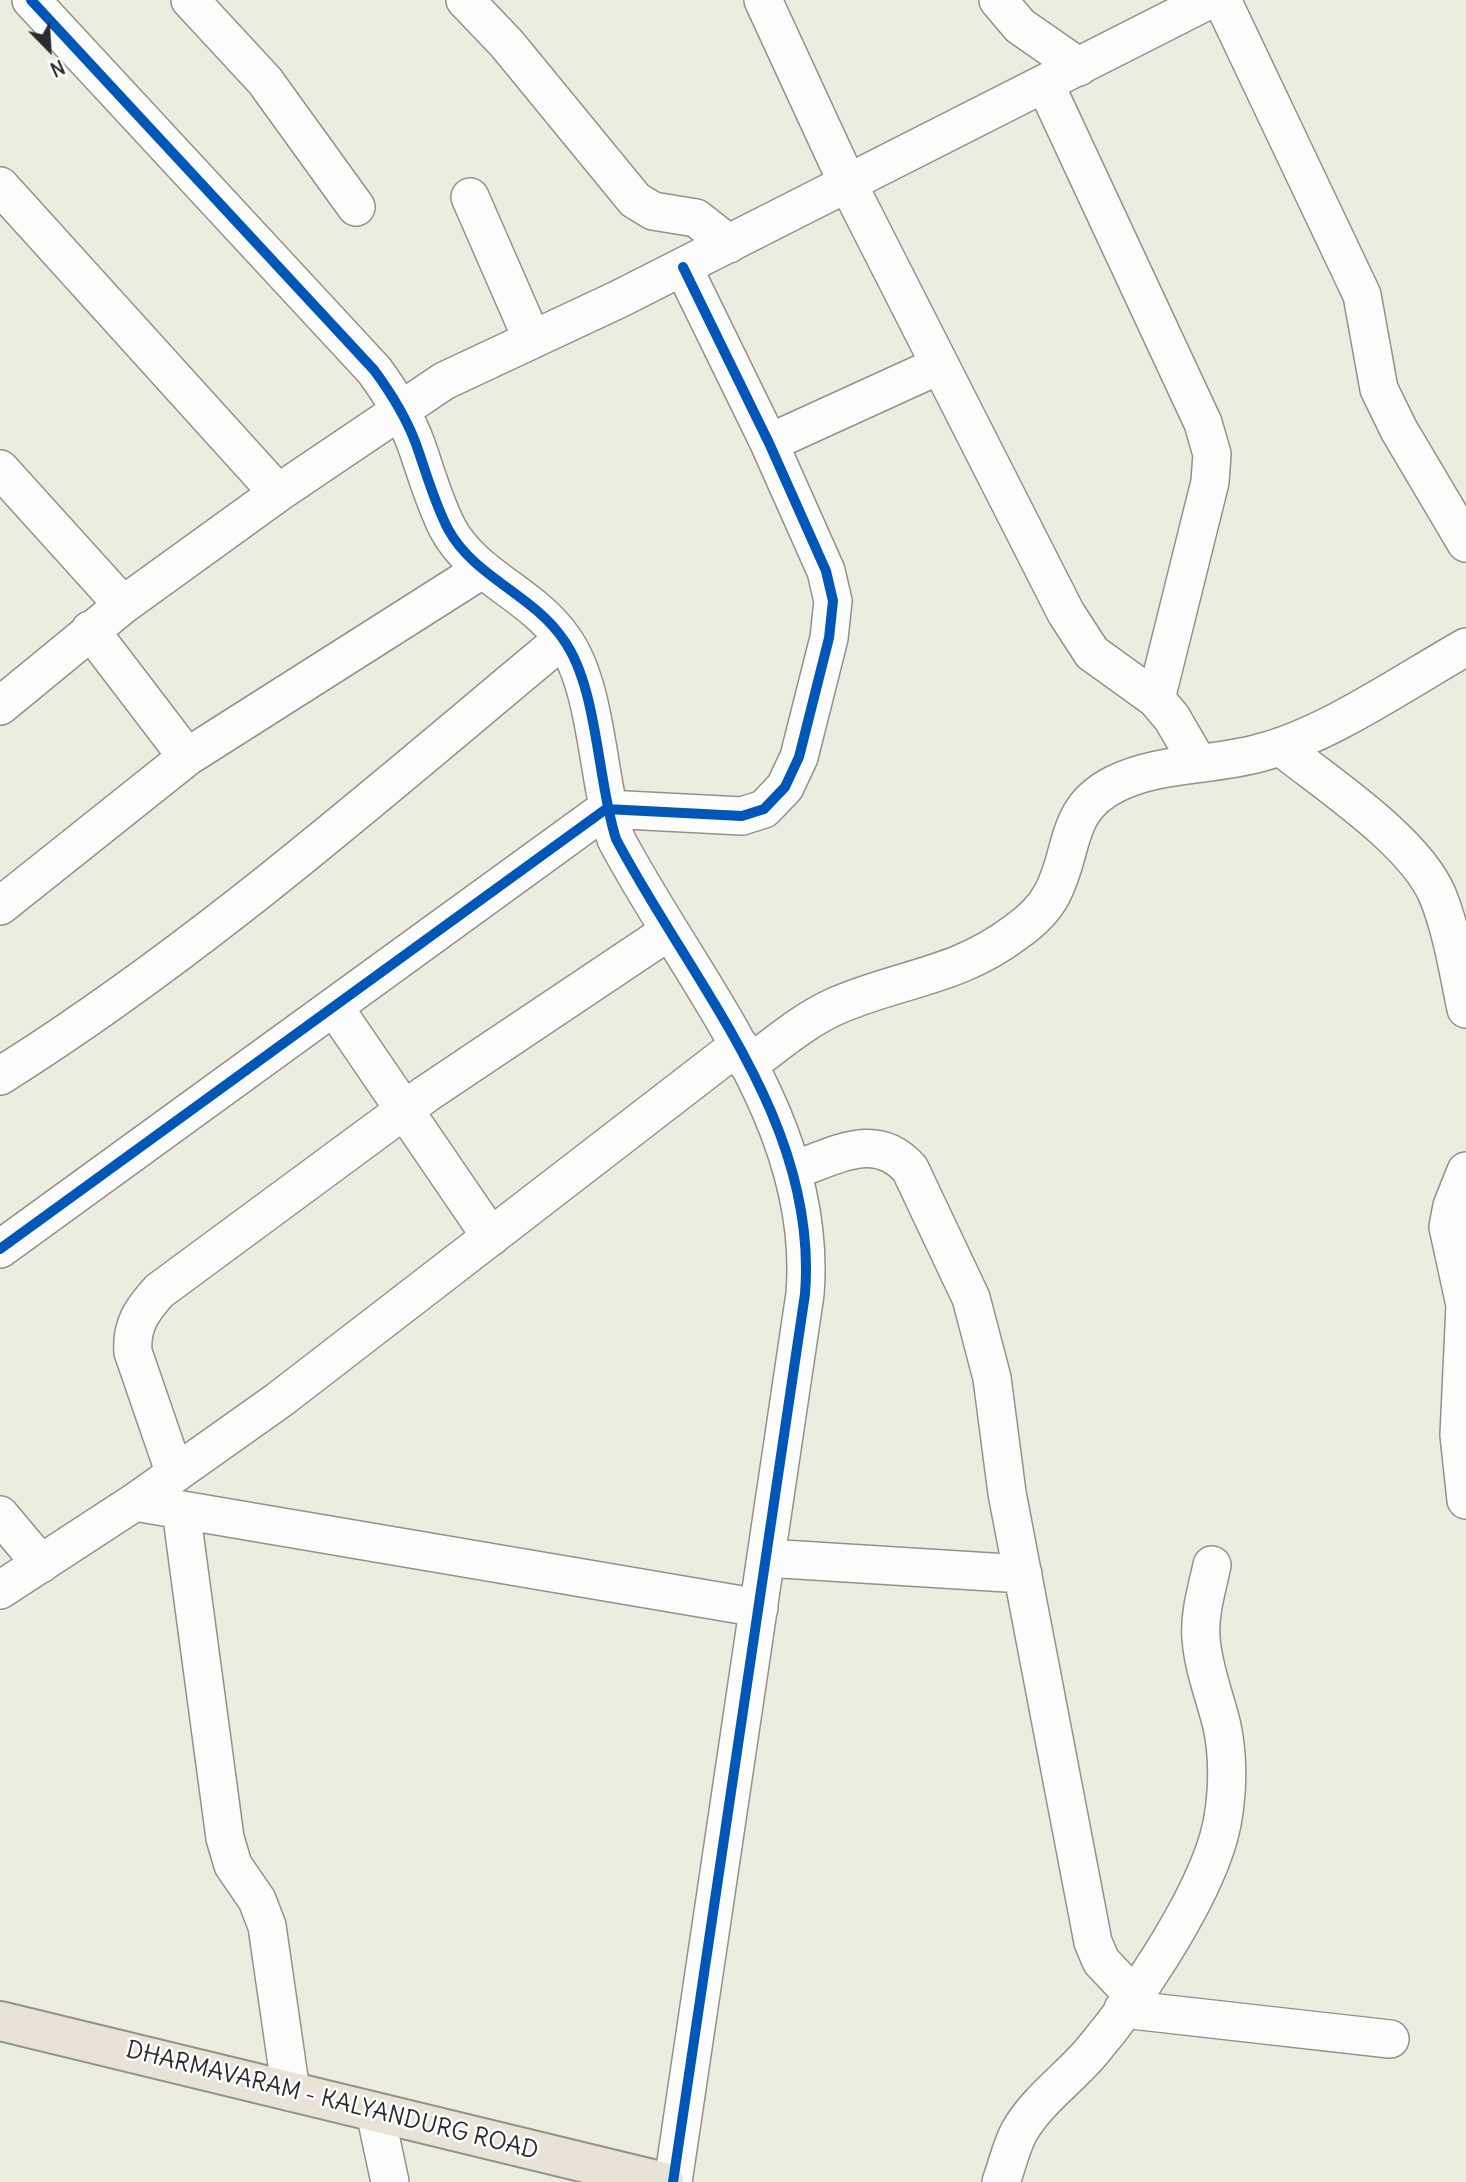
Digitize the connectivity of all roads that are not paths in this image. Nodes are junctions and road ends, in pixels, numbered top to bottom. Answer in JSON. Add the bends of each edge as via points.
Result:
{"nodes":[{"id":1,"x":31,"y":0,"type":"edge"},
{"id":2,"x":190,"y":0,"type":"edge"},
{"id":3,"x":465,"y":0,"type":"edge"},
{"id":4,"x":762,"y":0,"type":"edge"},
{"id":5,"x":998,"y":0,"type":"edge"},
{"id":6,"x":1209,"y":0,"type":"edge"},
{"id":7,"x":1222,"y":0,"type":"edge"},
{"id":8,"x":1079,"y":67,"type":"junction"},
{"id":9,"x":1045,"y":84,"type":"junction"},
{"id":10,"x":847,"y":182,"type":"junction"},
{"id":11,"x":0,"y":186,"type":"edge"},
{"id":12,"x":470,"y":197,"type":"dead end"},
{"id":13,"x":356,"y":207,"type":"dead end"},
{"id":14,"x":729,"y":244,"type":"junction"},
{"id":15,"x":683,"y":267,"type":"junction"},
{"id":16,"x":532,"y":339,"type":"junction"},
{"id":17,"x":940,"y":365,"type":"junction"},
{"id":18,"x":401,"y":409,"type":"junction"},
{"id":19,"x":769,"y":443,"type":"junction"},
{"id":20,"x":0,"y":469,"type":"edge"},
{"id":21,"x":278,"y":493,"type":"junction"},
{"id":22,"x":1466,"y":543,"type":"edge"},
{"id":23,"x":483,"y":569,"type":"junction"},
{"id":24,"x":123,"y":605,"type":"junction"},
{"id":25,"x":90,"y":630,"type":"junction"},
{"id":26,"x":564,"y":639,"type":"junction"},
{"id":27,"x":1466,"y":647,"type":"edge"},
{"id":28,"x":1156,"y":699,"type":"junction"},
{"id":29,"x":0,"y":706,"type":"edge"},
{"id":30,"x":1280,"y":747,"type":"junction"},
{"id":31,"x":187,"y":757,"type":"junction"},
{"id":32,"x":1198,"y":763,"type":"junction"},
{"id":33,"x":606,"y":809,"type":"junction"},
{"id":34,"x":0,"y":905,"type":"edge"},
{"id":35,"x":668,"y":932,"type":"junction"},
{"id":36,"x":334,"y":1007,"type":"junction"},
{"id":37,"x":1466,"y":1009,"type":"edge"},
{"id":38,"x":744,"y":1055,"type":"junction"},
{"id":39,"x":0,"y":1076,"type":"edge"},
{"id":40,"x":404,"y":1110,"type":"junction"},
{"id":41,"x":794,"y":1170,"type":"junction"},
{"id":42,"x":1466,"y":1171,"type":"edge"},
{"id":43,"x":491,"y":1237,"type":"junction"},
{"id":44,"x":0,"y":1249,"type":"edge"},
{"id":45,"x":1463,"y":1435,"type":"edge"},
{"id":46,"x":174,"y":1474,"type":"junction"},
{"id":47,"x":1466,"y":1500,"type":"edge"},
{"id":48,"x":135,"y":1502,"type":"junction"},
{"id":49,"x":181,"y":1510,"type":"junction"},
{"id":50,"x":0,"y":1515,"type":"edge"},
{"id":51,"x":766,"y":1558,"type":"junction"},
{"id":52,"x":41,"y":1563,"type":"junction"},
{"id":53,"x":1212,"y":1565,"type":"dead end"},
{"id":54,"x":1023,"y":1574,"type":"junction"},
{"id":55,"x":0,"y":1590,"type":"edge"},
{"id":56,"x":759,"y":1608,"type":"junction"},
{"id":57,"x":1128,"y":2002,"type":"junction"},
{"id":58,"x":0,"y":2021,"type":"edge"},
{"id":59,"x":1390,"y":2039,"type":"dead end"},
{"id":60,"x":291,"y":2092,"type":"junction"},
{"id":61,"x":375,"y":2112,"type":"junction"},
{"id":62,"x":390,"y":2182,"type":"edge"},
{"id":63,"x":664,"y":2182,"type":"edge"},
{"id":64,"x":673,"y":2182,"type":"edge"},
{"id":65,"x":1001,"y":2182,"type":"edge"}],
"edges":[{"from":1,"to":18,"type":"street","via":[[355,348]]},
{"from":2,"to":13,"type":"street","via":[[257,71]]},
{"from":3,"to":14,"type":"street","via":[[507,44],[635,200],[653,211],[696,218]]},
{"from":4,"to":10,"type":"street"},
{"from":5,"to":8,"type":"street","via":[[1020,26]]},
{"from":6,"to":8,"type":"street"},
{"from":7,"to":22,"type":"street","via":[[1362,295],[1380,389]]},
{"from":8,"to":9,"type":"street"},
{"from":9,"to":10,"type":"street"},
{"from":9,"to":28,"type":"street","via":[[1203,423],[1212,454],[1210,482]]},
{"from":10,"to":14,"type":"street"},
{"from":10,"to":17,"type":"street"},
{"from":11,"to":21,"type":"street"},
{"from":12,"to":16,"type":"street"},
{"from":14,"to":15,"type":"street"},
{"from":15,"to":16,"type":"street"},
{"from":15,"to":19,"type":"street"},
{"from":16,"to":18,"type":"street","via":[[444,381]]},
{"from":17,"to":19,"type":"street"},
{"from":17,"to":28,"type":"street","via":[[1082,641]]},
{"from":18,"to":21,"type":"street"},
{"from":18,"to":23,"type":"street","via":[[449,531]]},
{"from":19,"to":33,"type":"street","via":[[826,571],[833,601],[829,638],[799,757],[785,787],[764,809],[742,816]]},
{"from":20,"to":24,"type":"street"},
{"from":21,"to":24,"type":"street"},
{"from":23,"to":26,"type":"street","via":[[513,589]]},
{"from":23,"to":31,"type":"street"},
{"from":24,"to":25,"type":"street"},
{"from":25,"to":29,"type":"street"},
{"from":25,"to":31,"type":"street"},
{"from":26,"to":33,"type":"street","via":[[586,693]]},
{"from":26,"to":39,"type":"street","via":[[210,928],[92,1017]]},
{"from":27,"to":30,"type":"street"},
{"from":28,"to":32,"type":"street"},
{"from":30,"to":32,"type":"street"},
{"from":30,"to":37,"type":"street","via":[[1388,834],[1422,868],[1446,919]]},
{"from":31,"to":34,"type":"street"},
{"from":32,"to":38,"type":"street","via":[[1118,782],[1087,803],[1068,839],[1051,895],[1017,932],[995,947],[953,969],[833,1007]]},
{"from":33,"to":35,"type":"street","via":[[616,839]]},
{"from":33,"to":36,"type":"street"},
{"from":35,"to":38,"type":"street"},
{"from":35,"to":40,"type":"street"},
{"from":36,"to":40,"type":"street"},
{"from":36,"to":44,"type":"street"},
{"from":38,"to":41,"type":"street"},
{"from":38,"to":43,"type":"street"},
{"from":40,"to":43,"type":"street"},
{"from":40,"to":46,"type":"street","via":[[159,1291],[144,1308],[132,1337],[133,1352]]},
{"from":41,"to":51,"type":"street","via":[[807,1260]]},
{"from":41,"to":54,"type":"street","via":[[878,1147],[897,1154],[911,1169],[963,1281],[983,1340]]},
{"from":42,"to":45,"type":"street","via":[[1448,1227],[1465,1305]]},
{"from":43,"to":46,"type":"street","via":[[279,1400]]},
{"from":45,"to":47,"type":"street"},
{"from":46,"to":48,"type":"street"},
{"from":48,"to":49,"type":"street"},
{"from":48,"to":52,"type":"street"},
{"from":49,"to":56,"type":"street"},
{"from":49,"to":60,"type":"street","via":[[225,1838],[233,1865],[257,1900],[267,1926]]},
{"from":50,"to":52,"type":"street"},
{"from":51,"to":54,"type":"street"},
{"from":51,"to":56,"type":"street"},
{"from":52,"to":55,"type":"street"},
{"from":53,"to":57,"type":"street","via":[[1201,1640],[1226,1757],[1223,1821],[1184,1918]]},
{"from":54,"to":57,"type":"street","via":[[1094,1942]]},
{"from":56,"to":64,"type":"street"},
{"from":57,"to":59,"type":"street"},
{"from":57,"to":65,"type":"street","via":[[1092,2052],[1031,2113],[1017,2134]]},
{"from":58,"to":60,"type":"main road","name":"DHARMAVARAM - KALYANDURG ROAD"},
{"from":60,"to":61,"type":"main road","name":"DHARMAVARAM - KALYANDURG ROAD"},
{"from":61,"to":62,"type":"street"},
{"from":61,"to":63,"type":"main road","name":"DHARMAVARAM - KALYANDURG ROAD"}]}
